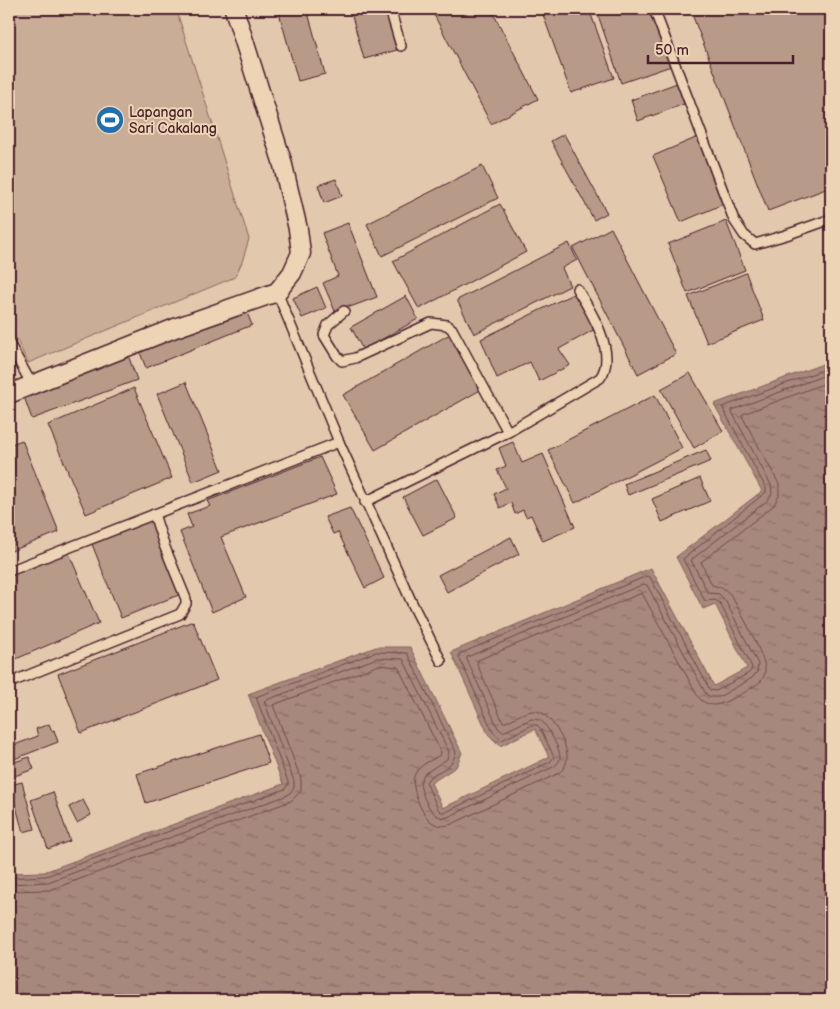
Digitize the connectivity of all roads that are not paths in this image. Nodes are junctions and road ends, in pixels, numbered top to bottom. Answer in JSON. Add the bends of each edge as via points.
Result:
{"nodes":[{"id":1,"x":234,"y":9,"type":"edge"},
{"id":2,"x":390,"y":9,"type":"edge"},
{"id":3,"x":654,"y":9,"type":"edge"},
{"id":4,"x":401,"y":46,"type":"dead end"},
{"id":5,"x":831,"y":218,"type":"edge"},
{"id":6,"x":577,"y":289,"type":"dead end"},
{"id":7,"x":277,"y":292,"type":"junction"},
{"id":8,"x":344,"y":311,"type":"dead end"},
{"id":9,"x":9,"y":343,"type":"edge"},
{"id":10,"x":32,"y":385,"type":"junction"},
{"id":11,"x":9,"y":394,"type":"edge"},
{"id":12,"x":508,"y":432,"type":"junction"},
{"id":13,"x":338,"y":442,"type":"junction"},
{"id":14,"x":366,"y":502,"type":"junction"},
{"id":15,"x":154,"y":514,"type":"junction"},
{"id":16,"x":9,"y":571,"type":"edge"},
{"id":17,"x":441,"y":661,"type":"dead end"},
{"id":18,"x":9,"y":683,"type":"edge"}],
"edges":[{"from":1,"to":7,"type":"street","via":[[282,161],[298,229],[301,253],[292,273]]},
{"from":2,"to":4,"type":"lane"},
{"from":3,"to":5,"type":"lane","via":[[734,220],[744,235],[755,244]]},
{"from":6,"to":12,"type":"lane","via":[[601,335],[606,351],[604,372],[600,378]]},
{"from":7,"to":10,"type":"street","via":[[175,328]]},
{"from":7,"to":13,"type":"lane"},
{"from":8,"to":12,"type":"lane","via":[[328,325],[324,335],[342,361],[431,323],[447,325]]},
{"from":9,"to":10,"type":"lane"},
{"from":10,"to":11,"type":"street"},
{"from":12,"to":14,"type":"lane"},
{"from":13,"to":14,"type":"lane"},
{"from":13,"to":15,"type":"lane"},
{"from":14,"to":17,"type":"lane"},
{"from":15,"to":16,"type":"lane"},
{"from":15,"to":18,"type":"lane","via":[[186,599],[180,614]]}]}
